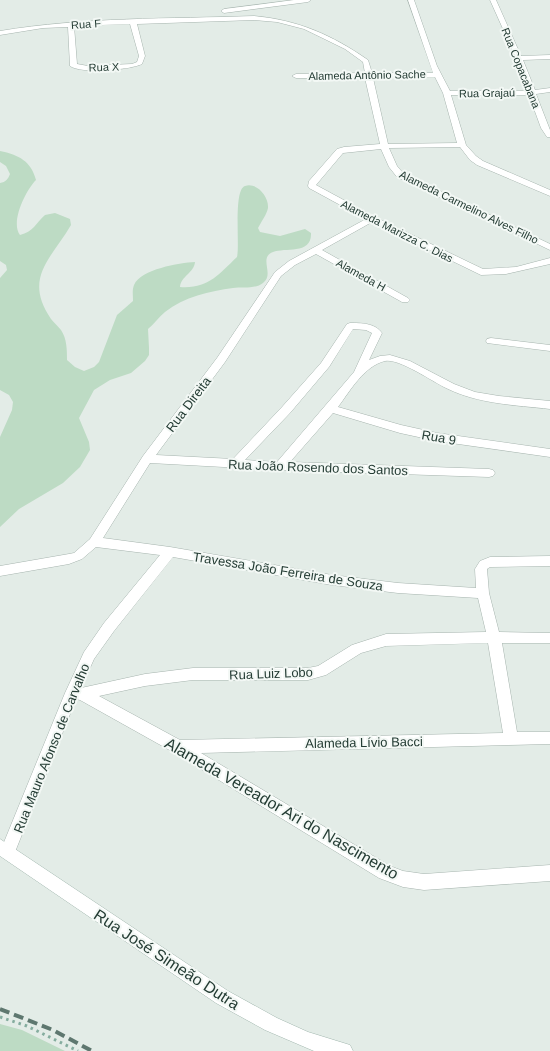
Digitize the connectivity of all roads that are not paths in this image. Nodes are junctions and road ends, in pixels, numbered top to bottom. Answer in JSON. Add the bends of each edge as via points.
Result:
{"nodes":[{"id":1,"x":308,"y":0,"type":"edge"},
{"id":2,"x":411,"y":0,"type":"edge"},
{"id":3,"x":493,"y":0,"type":"edge"},
{"id":4,"x":172,"y":20,"type":"junction"},
{"id":5,"x":133,"y":22,"type":"junction"},
{"id":6,"x":71,"y":25,"type":"junction"},
{"id":7,"x":0,"y":33,"type":"edge"},
{"id":8,"x":550,"y":57,"type":"edge"},
{"id":9,"x":519,"y":58,"type":"junction"},
{"id":10,"x":437,"y":74,"type":"junction"},
{"id":11,"x":369,"y":75,"type":"junction"},
{"id":12,"x":296,"y":76,"type":"dead end"},
{"id":13,"x":550,"y":90,"type":"edge"},
{"id":14,"x":447,"y":93,"type":"junction"},
{"id":15,"x":532,"y":93,"type":"junction"},
{"id":16,"x":550,"y":136,"type":"edge"},
{"id":17,"x":462,"y":145,"type":"junction"},
{"id":18,"x":385,"y":146,"type":"junction"},
{"id":19,"x":550,"y":193,"type":"edge"},
{"id":20,"x":372,"y":219,"type":"junction"},
{"id":21,"x":550,"y":247,"type":"edge"},
{"id":22,"x":316,"y":250,"type":"junction"},
{"id":23,"x":550,"y":260,"type":"edge"},
{"id":24,"x":405,"y":300,"type":"dead end"},
{"id":25,"x":491,"y":340,"type":"dead end"},
{"id":26,"x":550,"y":348,"type":"edge"},
{"id":27,"x":358,"y":373,"type":"junction"},
{"id":28,"x":550,"y":405,"type":"edge"},
{"id":29,"x":330,"y":408,"type":"junction"},
{"id":30,"x":550,"y":453,"type":"edge"},
{"id":31,"x":147,"y":458,"type":"junction"},
{"id":32,"x":235,"y":464,"type":"junction"},
{"id":33,"x":280,"y":466,"type":"junction"},
{"id":34,"x":489,"y":473,"type":"dead end"},
{"id":35,"x":94,"y":542,"type":"junction"},
{"id":36,"x":170,"y":552,"type":"junction"},
{"id":37,"x":550,"y":561,"type":"edge"},
{"id":38,"x":0,"y":571,"type":"edge"},
{"id":39,"x":483,"y":593,"type":"junction"},
{"id":40,"x":494,"y":637,"type":"junction"},
{"id":41,"x":550,"y":638,"type":"edge"},
{"id":42,"x":77,"y":693,"type":"junction"},
{"id":43,"x":550,"y":738,"type":"edge"},
{"id":44,"x":511,"y":739,"type":"junction"},
{"id":45,"x":178,"y":747,"type":"junction"},
{"id":46,"x":4,"y":850,"type":"edge"},
{"id":47,"x":550,"y":873,"type":"edge"},
{"id":48,"x":344,"y":1051,"type":"edge"}],
"edges":[{"from":1,"to":4,"type":"street"},
{"from":2,"to":10,"type":"street"},
{"from":3,"to":9,"type":"street","name":"Rua Copacabana"},
{"from":4,"to":5,"type":"street","name":"Rua F"},
{"from":4,"to":11,"type":"street","name":"Alameda Carmelino Alves Filho","via":[[244,17],[289,23],[306,28],[358,54],[366,61]]},
{"from":5,"to":6,"type":"street","name":"Rua F"},
{"from":5,"to":6,"type":"street","name":"Rua X","via":[[142,56],[140,63],[133,66],[74,66]]},
{"from":6,"to":7,"type":"street","name":"Rua F","via":[[43,26]]},
{"from":8,"to":9,"type":"street"},
{"from":9,"to":15,"type":"street","name":"Rua Copacabana"},
{"from":10,"to":11,"type":"street","name":"Alameda Antônio Sache"},
{"from":10,"to":14,"type":"street"},
{"from":11,"to":12,"type":"street","name":"Alameda Antônio Sache"},
{"from":11,"to":18,"type":"street","name":"Alameda Carmelino Alves Filho","via":[[373,104]]},
{"from":13,"to":15,"type":"street","name":"Rua Grajaú"},
{"from":14,"to":15,"type":"street","name":"Rua Grajaú"},
{"from":14,"to":17,"type":"street"},
{"from":15,"to":16,"type":"street","name":"Rua Copacabana"},
{"from":17,"to":18,"type":"street"},
{"from":17,"to":19,"type":"street","via":[[480,163]]},
{"from":18,"to":20,"type":"street","name":"Alameda Marizza C. Dias","via":[[344,149],[312,183],[312,186]]},
{"from":18,"to":21,"type":"street","name":"Alameda Carmelino Alves Filho","via":[[395,171],[400,175]]},
{"from":20,"to":22,"type":"street","name":"Rua Direita"},
{"from":20,"to":23,"type":"street","name":"Alameda Marizza C. Dias","via":[[484,273],[517,269]]},
{"from":22,"to":24,"type":"street","name":"Alameda H"},
{"from":22,"to":31,"type":"street","name":"Rua Direita","via":[[278,274],[221,360]]},
{"from":25,"to":26,"type":"street"},
{"from":27,"to":28,"type":"street","via":[[378,360],[391,357],[469,394]]},
{"from":27,"to":29,"type":"street"},
{"from":27,"to":32,"type":"street","via":[[378,333],[367,328],[350,326],[325,365]]},
{"from":29,"to":30,"type":"street","name":"Rua 9","via":[[422,434]]},
{"from":29,"to":33,"type":"street"},
{"from":31,"to":32,"type":"street","name":"Rua João Rosendo dos Santos"},
{"from":31,"to":35,"type":"street","name":"Rua Direita"},
{"from":32,"to":33,"type":"street","name":"Rua João Rosendo dos Santos"},
{"from":33,"to":34,"type":"street","name":"Rua João Rosendo dos Santos"},
{"from":35,"to":36,"type":"street","name":"Travessa João Ferreira de Souza"},
{"from":35,"to":38,"type":"street","name":"Rua Direita","via":[[78,556]]},
{"from":36,"to":39,"type":"street","name":"Travessa João Ferreira de Souza","via":[[332,580],[398,588]]},
{"from":36,"to":42,"type":"street","name":"Rua Mauro Afonso de Carvalho","via":[[109,627],[89,656]]},
{"from":37,"to":39,"type":"street","via":[[484,564],[481,569]]},
{"from":39,"to":40,"type":"street"},
{"from":40,"to":41,"type":"street","name":"Rua Luiz Lobo"},
{"from":40,"to":42,"type":"street","name":"Rua Luiz Lobo","via":[[386,640],[357,648],[321,671],[308,674],[193,674]]},
{"from":40,"to":44,"type":"street"},
{"from":42,"to":45,"type":"street","name":"Alameda Vereador Ari do Nascimento"},
{"from":42,"to":46,"type":"street","name":"Rua Mauro Afonso de Carvalho"},
{"from":43,"to":44,"type":"street","name":"Alameda Lívio Bacci"},
{"from":44,"to":45,"type":"street","name":"Alameda Lívio Bacci"},
{"from":45,"to":47,"type":"street","name":"Alameda Vereador Ari do Nascimento","via":[[385,872],[404,879],[424,882]]},
{"from":46,"to":48,"type":"street","name":"Rua José Simeão Dutra","via":[[222,997],[307,1040]]}]}
